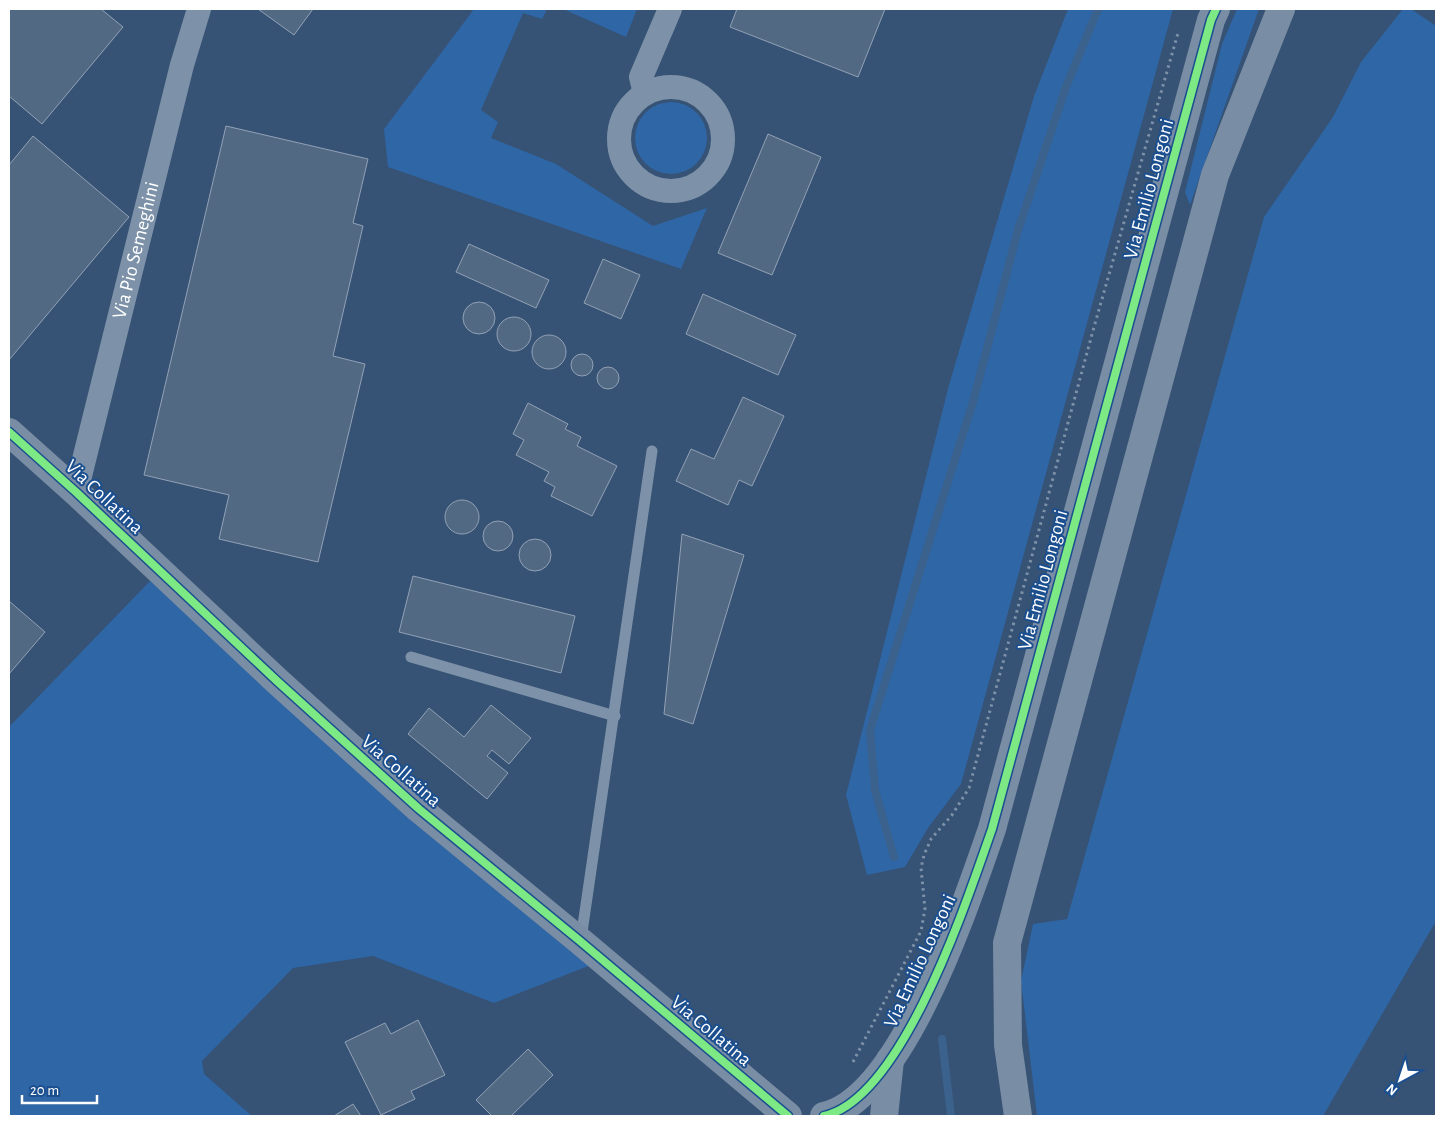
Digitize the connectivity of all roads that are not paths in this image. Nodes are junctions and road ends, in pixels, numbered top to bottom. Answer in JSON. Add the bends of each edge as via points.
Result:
{"nodes":[{"id":1,"x":199,"y":9,"type":"edge"},
{"id":2,"x":670,"y":9,"type":"edge"},
{"id":3,"x":1216,"y":9,"type":"edge"},
{"id":4,"x":1281,"y":9,"type":"edge"},
{"id":5,"x":645,"y":93,"type":"junction"},
{"id":6,"x":9,"y":432,"type":"edge"},
{"id":7,"x":652,"y":451,"type":"dead end"},
{"id":8,"x":76,"y":492,"type":"junction"},
{"id":9,"x":411,"y":657,"type":"dead end"},
{"id":10,"x":615,"y":716,"type":"junction"},
{"id":11,"x":580,"y":941,"type":"junction"},
{"id":12,"x":890,"y":1060,"type":"junction"},
{"id":13,"x":788,"y":1116,"type":"edge"},
{"id":14,"x":824,"y":1116,"type":"edge"},
{"id":15,"x":884,"y":1116,"type":"edge"},
{"id":16,"x":1018,"y":1116,"type":"edge"}],
"edges":[{"from":1,"to":8,"type":"street","name":"Via Pio Semeghini","via":[[182,65]]},
{"from":2,"to":5,"type":"street","via":[[641,78]]},
{"from":3,"to":12,"type":"street","name":"Via Emilio Longoni","via":[[992,829],[961,916],[926,997]]},
{"from":4,"to":16,"type":"street","via":[[1215,176],[1007,943],[1008,1045]]},
{"from":5,"to":5,"type":"street","via":[[623,117],[619,141],[625,164],[636,178],[651,188],[668,191],[686,189],[702,182],[722,153],[724,136],[720,118],[710,103],[679,87],[661,87]]},
{"from":6,"to":8,"type":"street","name":"Via Collatina"},
{"from":7,"to":10,"type":"lane"},
{"from":8,"to":11,"type":"street","name":"Via Collatina","via":[[419,809]]},
{"from":9,"to":10,"type":"lane"},
{"from":10,"to":11,"type":"lane"},
{"from":11,"to":13,"type":"street","name":"Via Collatina"},
{"from":12,"to":14,"type":"street","name":"Via Emilio Longoni","via":[[856,1100],[842,1110]]},
{"from":12,"to":15,"type":"street"}]}
